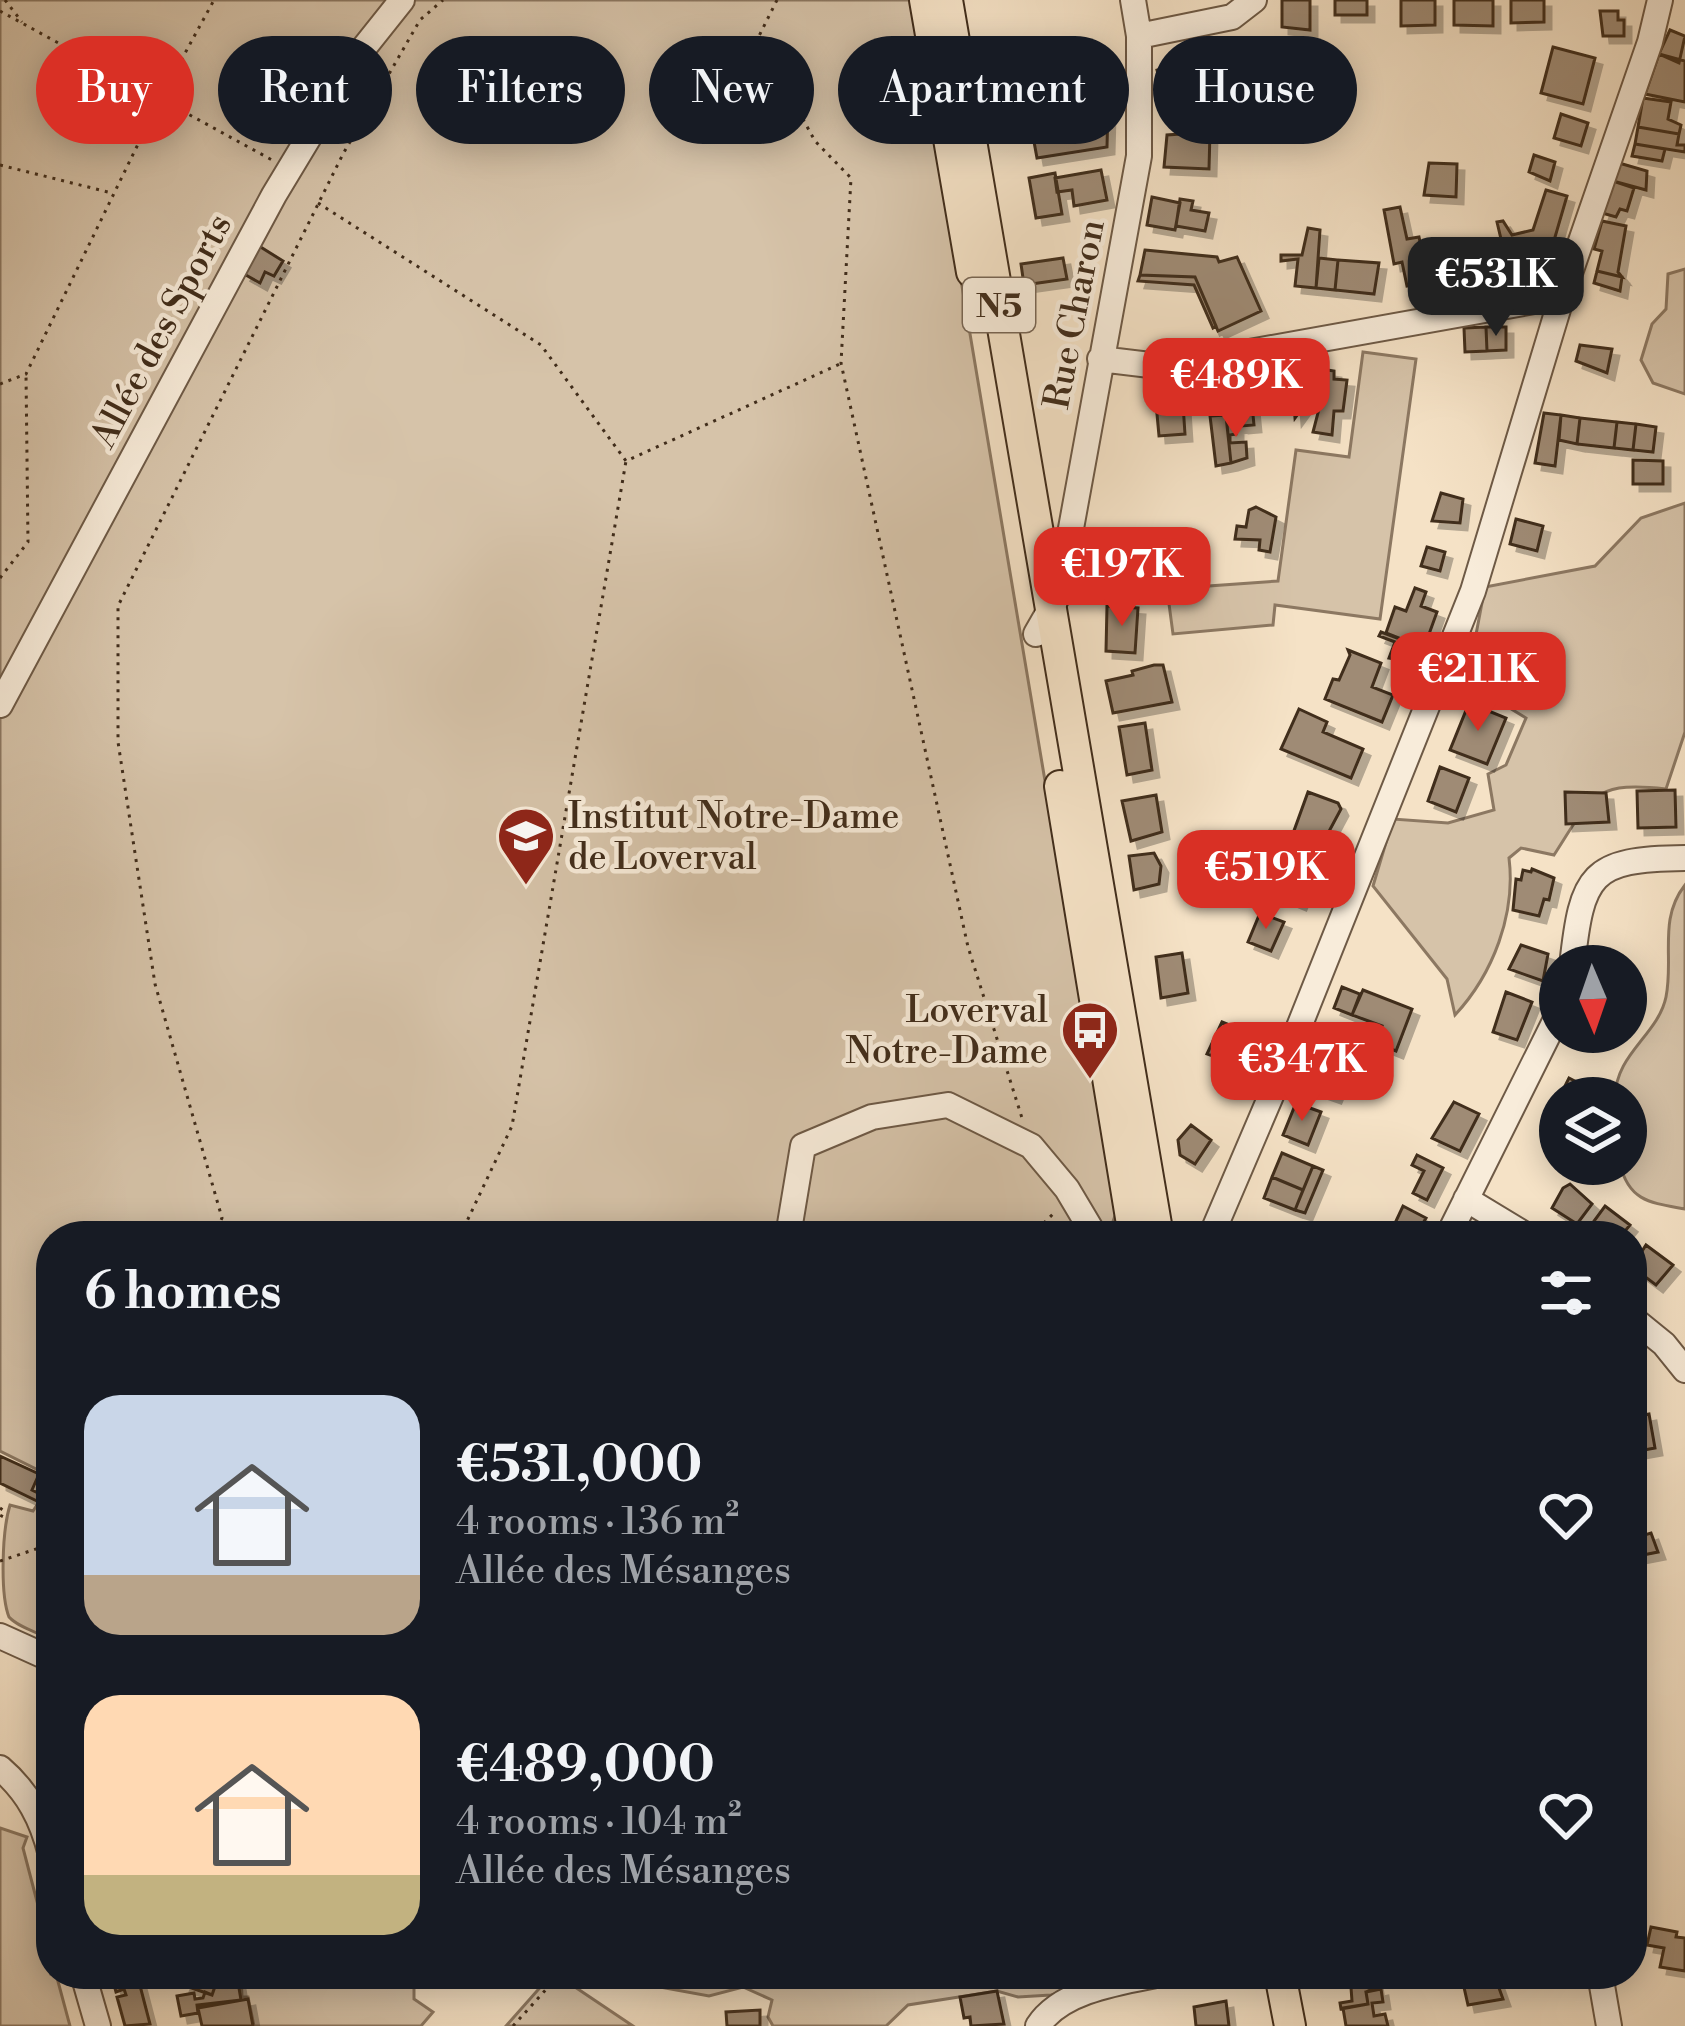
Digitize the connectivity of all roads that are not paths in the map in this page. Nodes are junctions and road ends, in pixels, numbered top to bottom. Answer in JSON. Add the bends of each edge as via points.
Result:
{"nodes":[{"id":1,"x":402,"y":0,"type":"edge"},
{"id":2,"x":925,"y":0,"type":"edge"},
{"id":3,"x":947,"y":0,"type":"edge"},
{"id":4,"x":1133,"y":0,"type":"edge"},
{"id":5,"x":1254,"y":0,"type":"edge"},
{"id":6,"x":1660,"y":0,"type":"edge"},
{"id":7,"x":1139,"y":36,"type":"junction"},
{"id":8,"x":1562,"y":296,"type":"junction"},
{"id":9,"x":1100,"y":359,"type":"junction"},
{"id":10,"x":1043,"y":622,"type":"junction"},
{"id":11,"x":0,"y":705,"type":"edge"},
{"id":12,"x":1685,"y":859,"type":"edge"},
{"id":13,"x":1576,"y":945,"type":"edge"},
{"id":14,"x":1539,"y":1053,"type":"edge"},
{"id":15,"x":1464,"y":1204,"type":"junction"},
{"id":16,"x":790,"y":1221,"type":"edge"},
{"id":17,"x":1086,"y":1221,"type":"edge"},
{"id":18,"x":1132,"y":1221,"type":"edge"},
{"id":19,"x":1155,"y":1221,"type":"edge"},
{"id":20,"x":1218,"y":1221,"type":"edge"},
{"id":21,"x":1456,"y":1221,"type":"edge"},
{"id":22,"x":1465,"y":1221,"type":"edge"},
{"id":23,"x":1497,"y":1221,"type":"edge"},
{"id":24,"x":1647,"y":1330,"type":"edge"},
{"id":25,"x":1685,"y":1370,"type":"edge"},
{"id":26,"x":0,"y":1636,"type":"edge"},
{"id":27,"x":36,"y":1652,"type":"edge"},
{"id":28,"x":0,"y":1768,"type":"edge"},
{"id":29,"x":36,"y":1809,"type":"edge"},
{"id":30,"x":87,"y":1989,"type":"edge"},
{"id":31,"x":1099,"y":1989,"type":"edge"},
{"id":32,"x":1266,"y":1989,"type":"edge"},
{"id":33,"x":1283,"y":1989,"type":"edge"},
{"id":34,"x":1603,"y":1989,"type":"edge"},
{"id":35,"x":98,"y":2026,"type":"edge"},
{"id":36,"x":1038,"y":2026,"type":"edge"},
{"id":37,"x":1273,"y":2026,"type":"edge"},
{"id":38,"x":1290,"y":2026,"type":"edge"},
{"id":39,"x":1609,"y":2026,"type":"edge"}],
"edges":[{"from":1,"to":11,"type":"street","name":"Allée des Sports","via":[[359,54],[290,170]]},
{"from":2,"to":10,"type":"main road","number":"N5"},
{"from":3,"to":10,"type":"main road","number":"N5"},
{"from":4,"to":7,"type":"street","name":"Rue Charon"},
{"from":5,"to":7,"type":"street","via":[[1232,17]]},
{"from":6,"to":8,"type":"street"},
{"from":7,"to":9,"type":"street","name":"Rue Charon","via":[[1139,156]]},
{"from":8,"to":9,"type":"street","via":[[1194,362]]},
{"from":8,"to":20,"type":"street","via":[[1473,591]]},
{"from":9,"to":10,"type":"street","name":"Rue Charon","via":[[1059,594]]},
{"from":10,"to":18,"type":"main road","number":"N5"},
{"from":10,"to":19,"type":"main road","number":"N5"},
{"from":12,"to":13,"type":"street","via":[[1639,859],[1597,874],[1584,895]]},
{"from":14,"to":15,"type":"street"},
{"from":15,"to":21,"type":"street"},
{"from":15,"to":22,"type":"street"},
{"from":15,"to":23,"type":"street"},
{"from":16,"to":17,"type":"street","via":[[803,1146],[872,1117],[948,1105],[1031,1146]]},
{"from":24,"to":25,"type":"street"},
{"from":26,"to":27,"type":"street"},
{"from":28,"to":29,"type":"street"},
{"from":30,"to":35,"type":"street"},
{"from":31,"to":36,"type":"street","via":[[1048,2010]]},
{"from":32,"to":37,"type":"main road"},
{"from":33,"to":38,"type":"main road"},
{"from":34,"to":39,"type":"street"}]}
